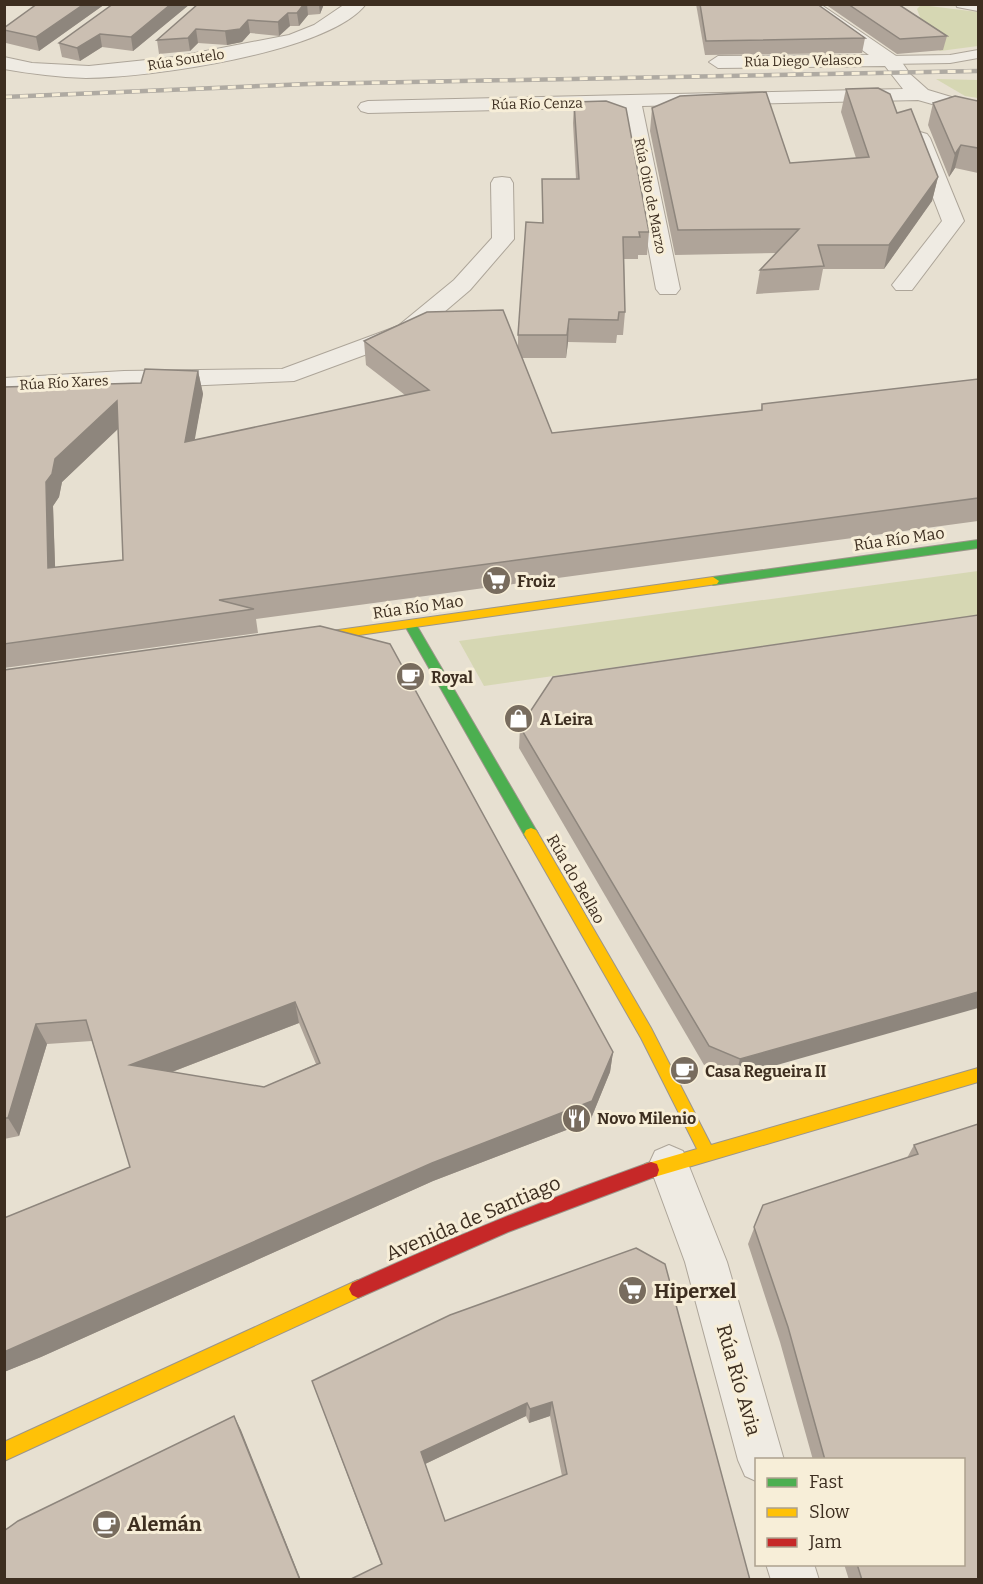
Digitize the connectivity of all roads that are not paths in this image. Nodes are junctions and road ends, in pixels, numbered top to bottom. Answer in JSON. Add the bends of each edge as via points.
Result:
{"nodes":[{"id":1,"x":357,"y":4,"type":"edge"},
{"id":2,"x":807,"y":4,"type":"edge"},
{"id":3,"x":962,"y":4,"type":"edge"},
{"id":4,"x":978,"y":7,"type":"edge"},
{"id":5,"x":154,"y":47,"type":"dead end"},
{"id":6,"x":57,"y":50,"type":"dead end"},
{"id":7,"x":978,"y":54,"type":"edge"},
{"id":8,"x":718,"y":62,"type":"edge"},
{"id":9,"x":4,"y":63,"type":"edge"},
{"id":10,"x":893,"y":65,"type":"junction"},
{"id":11,"x":29,"y":69,"type":"junction"},
{"id":12,"x":128,"y":69,"type":"junction"},
{"id":13,"x":912,"y":94,"type":"junction"},
{"id":14,"x":631,"y":102,"type":"junction"},
{"id":15,"x":368,"y":107,"type":"dead end"},
{"id":16,"x":978,"y":111,"type":"edge"},
{"id":17,"x":502,"y":183,"type":"dead end"},
{"id":18,"x":904,"y":285,"type":"dead end"},
{"id":19,"x":668,"y":290,"type":"dead end"},
{"id":20,"x":4,"y":386,"type":"edge"},
{"id":21,"x":978,"y":544,"type":"edge"},
{"id":22,"x":410,"y":624,"type":"junction"},
{"id":23,"x":294,"y":640,"type":"edge"},
{"id":24,"x":978,"y":1075,"type":"edge"},
{"id":25,"x":688,"y":1158,"type":"junction"},
{"id":26,"x":4,"y":1452,"type":"edge"},
{"id":27,"x":760,"y":1458,"type":"edge"}],
"edges":[{"from":1,"to":12,"type":"street","name":"Rúa Soutelo","via":[[315,32],[261,47]]},
{"from":2,"to":10,"type":"street"},
{"from":3,"to":4,"type":"lane"},
{"from":5,"to":12,"type":"street"},
{"from":6,"to":11,"type":"street"},
{"from":7,"to":10,"type":"lane"},
{"from":8,"to":10,"type":"street","name":"Rúa Diego Velasco"},
{"from":9,"to":11,"type":"street","name":"Rúa Soutelo"},
{"from":10,"to":13,"type":"street"},
{"from":11,"to":12,"type":"street","name":"Rúa Soutelo"},
{"from":13,"to":14,"type":"street","name":"Rúa Río Cenza"},
{"from":13,"to":16,"type":"street"},
{"from":13,"to":18,"type":"street","via":[[953,221]]},
{"from":14,"to":15,"type":"street","name":"Rúa Río Cenza"},
{"from":14,"to":19,"type":"street","name":"Rúa Oito de Marzo"},
{"from":17,"to":20,"type":"street","name":"Rúa Río Xares","via":[[503,239],[462,285],[407,331],[285,376]]},
{"from":21,"to":22,"type":"main road","name":"Rúa Río Mao"},
{"from":22,"to":23,"type":"main road","name":"Rúa Río Mao"},
{"from":22,"to":25,"type":"main road","name":"Rúa do Bellao","via":[[646,1033]]},
{"from":24,"to":25,"type":"main road","name":"Avenida de Santiago"},
{"from":25,"to":26,"type":"main road","name":"Avenida de Santiago","via":[[543,1208],[450,1246]]},
{"from":25,"to":27,"type":"street","name":"Rúa Río Avia","via":[[706,1262]]}]}
